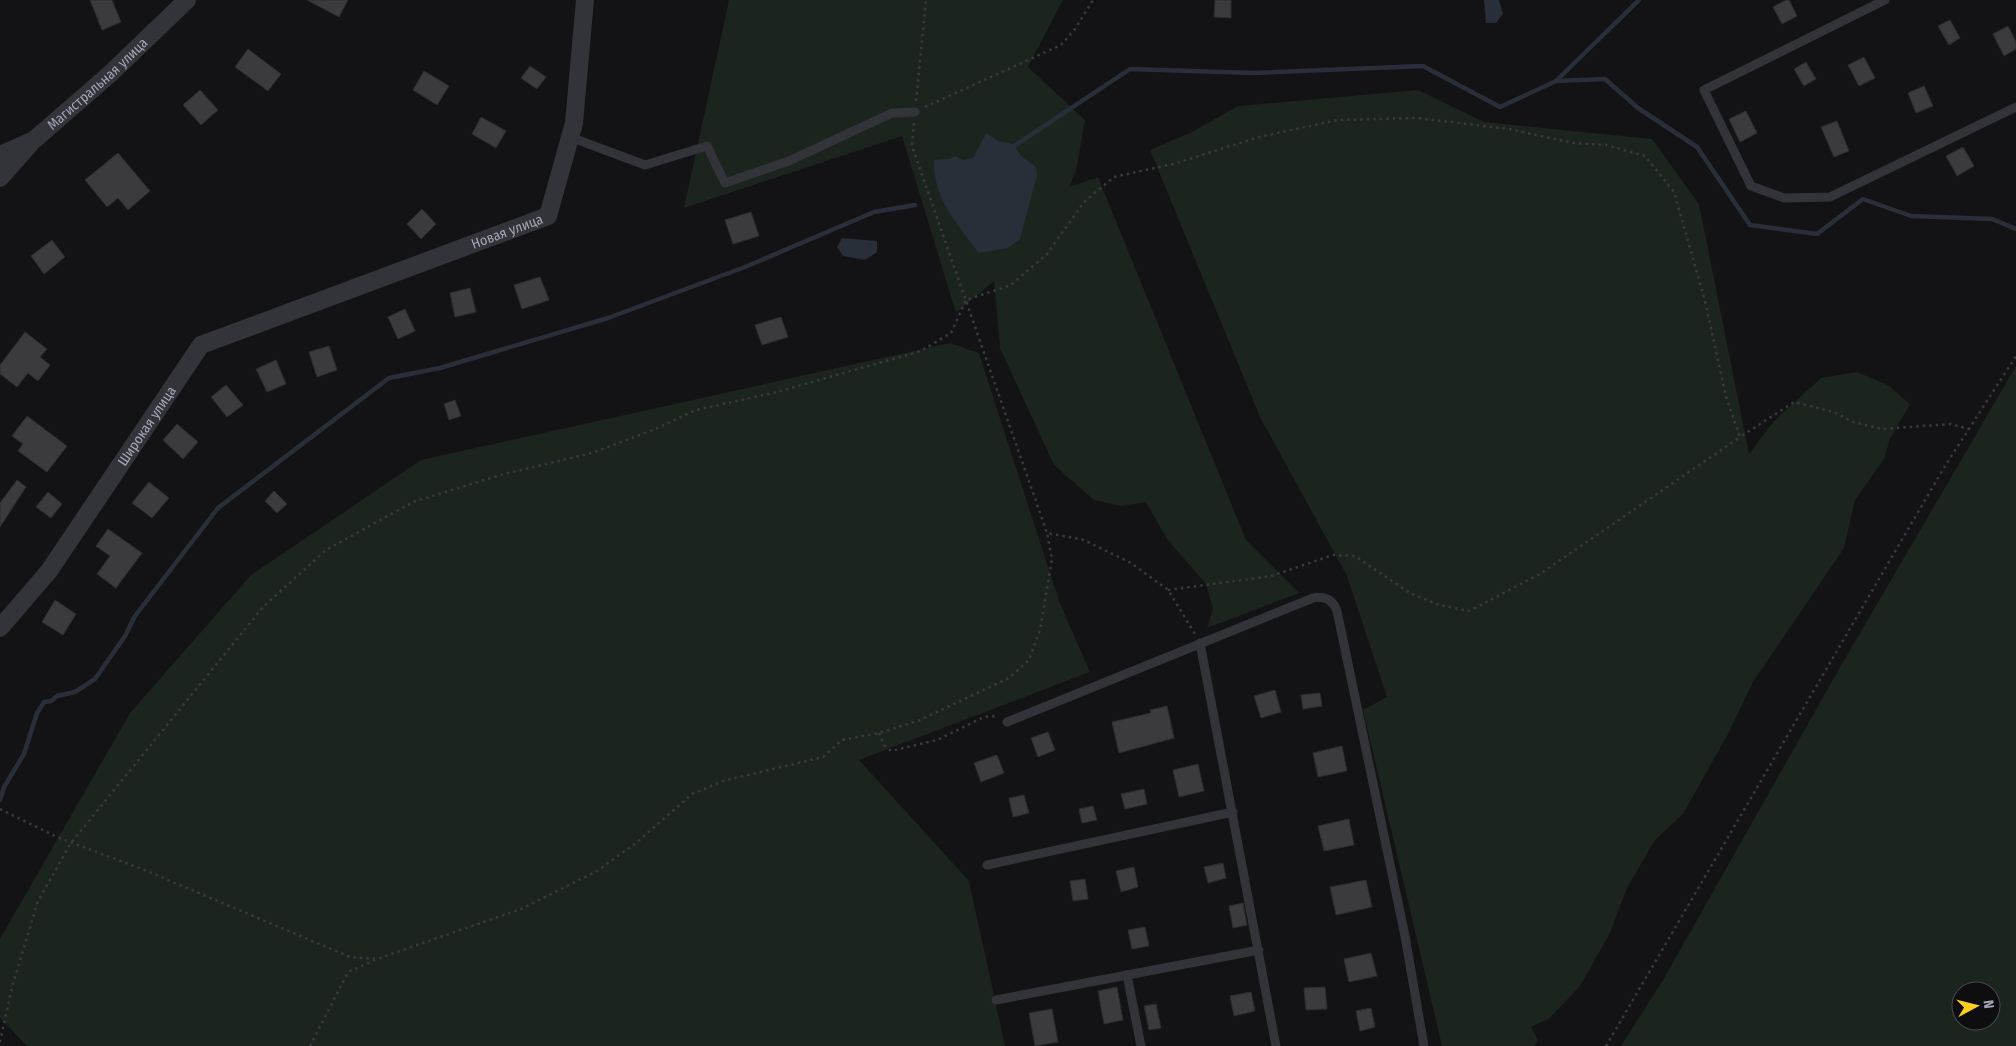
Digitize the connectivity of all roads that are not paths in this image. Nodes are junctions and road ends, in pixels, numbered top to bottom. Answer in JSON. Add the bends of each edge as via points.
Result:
{"nodes":[{"id":1,"x":187,"y":0,"type":"edge"},
{"id":2,"x":585,"y":0,"type":"edge"},
{"id":3,"x":1885,"y":0,"type":"edge"},
{"id":4,"x":2016,"y":107,"type":"edge"},
{"id":5,"x":915,"y":112,"type":"road end"},
{"id":6,"x":570,"y":137,"type":"junction"},
{"id":7,"x":34,"y":140,"type":"junction"},
{"id":8,"x":0,"y":155,"type":"edge"},
{"id":9,"x":0,"y":178,"type":"edge"},
{"id":10,"x":343,"y":292,"type":"joint"},
{"id":11,"x":0,"y":628,"type":"edge"},
{"id":12,"x":1200,"y":643,"type":"junction"},
{"id":13,"x":1007,"y":722,"type":"road end"},
{"id":14,"x":1233,"y":812,"type":"junction"},
{"id":15,"x":987,"y":865,"type":"dead end"},
{"id":16,"x":1258,"y":950,"type":"junction"},
{"id":17,"x":1128,"y":975,"type":"junction"},
{"id":18,"x":996,"y":1000,"type":"dead end"},
{"id":19,"x":1140,"y":1046,"type":"edge"},
{"id":20,"x":1276,"y":1046,"type":"edge"},
{"id":21,"x":1424,"y":1046,"type":"edge"}],
"edges":[{"from":1,"to":7,"type":"street","name":"Магистральная улица","via":[[111,73]]},
{"from":2,"to":6,"type":"street","name":"Новая улица"},
{"from":3,"to":4,"type":"lane","via":[[1704,90],[1751,186],[1784,198],[1830,197]]},
{"from":5,"to":6,"type":"lane","via":[[892,113],[789,161],[725,183],[708,146],[645,165]]},
{"from":6,"to":10,"type":"street","name":"Новая улица","via":[[548,216]]},
{"from":7,"to":8,"type":"street","name":"Магистральная улица"},
{"from":7,"to":9,"type":"street"},
{"from":10,"to":11,"type":"street","name":"Широкая улица","via":[[201,345],[49,571]]},
{"from":12,"to":13,"type":"lane"},
{"from":12,"to":14,"type":"lane"},
{"from":12,"to":21,"type":"lane","via":[[1318,597],[1335,605],[1405,936]]},
{"from":14,"to":15,"type":"lane"},
{"from":14,"to":16,"type":"lane"},
{"from":16,"to":17,"type":"lane"},
{"from":16,"to":20,"type":"lane"},
{"from":17,"to":18,"type":"lane"},
{"from":17,"to":19,"type":"lane"}]}
